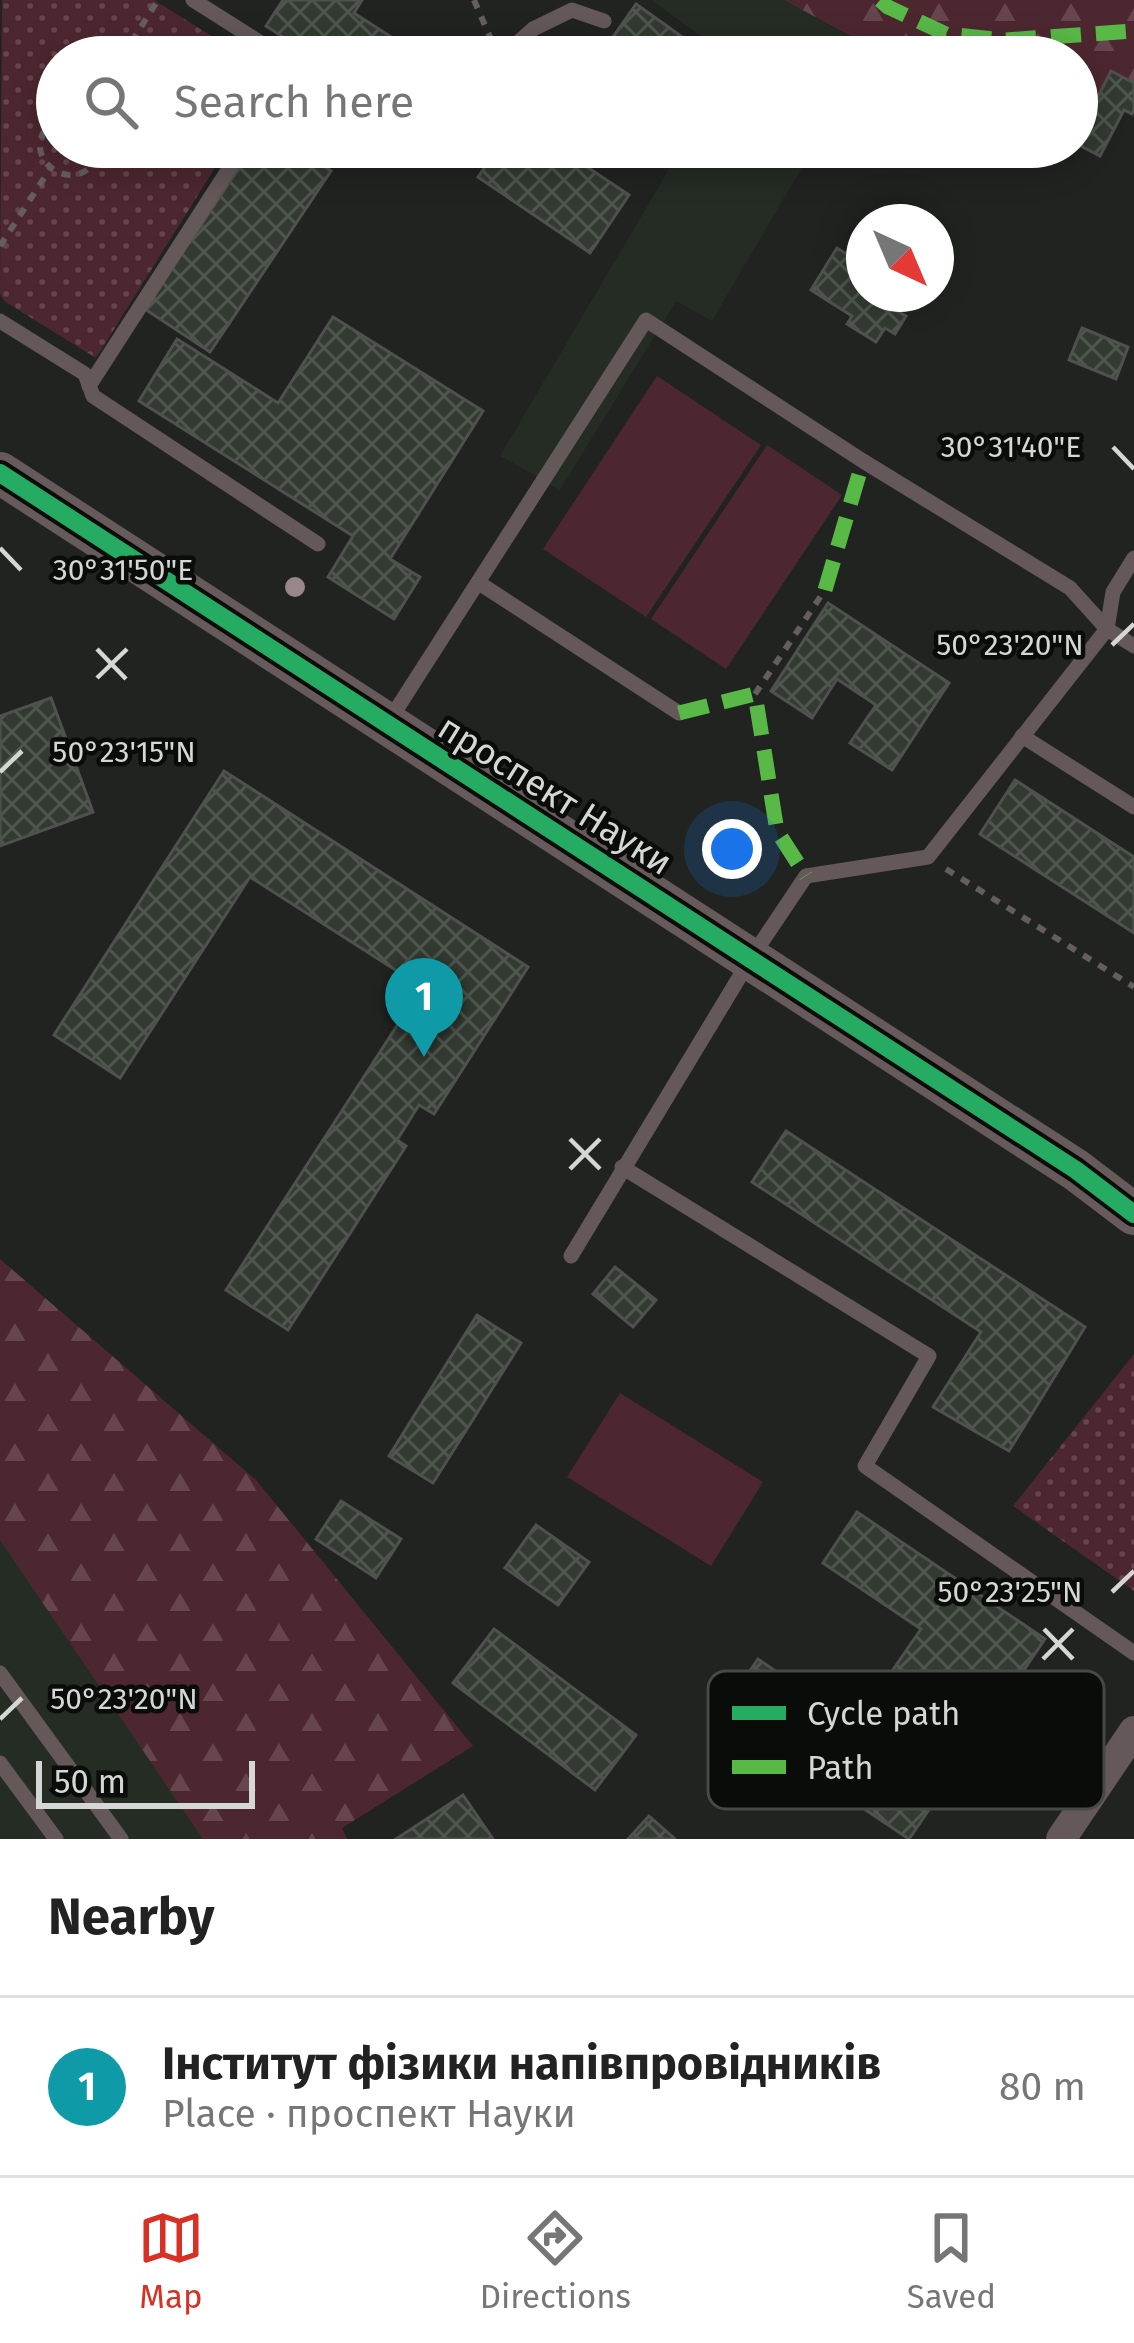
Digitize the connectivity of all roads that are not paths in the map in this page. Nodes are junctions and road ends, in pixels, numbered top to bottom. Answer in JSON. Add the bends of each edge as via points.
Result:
{"nodes":[{"id":1,"x":193,"y":0,"type":"edge"},
{"id":2,"x":604,"y":21,"type":"dead end"},
{"id":3,"x":250,"y":36,"type":"edge"},
{"id":4,"x":525,"y":36,"type":"edge"},
{"id":5,"x":229,"y":168,"type":"edge"},
{"id":6,"x":0,"y":321,"type":"edge"},
{"id":7,"x":89,"y":386,"type":"junction"},
{"id":8,"x":0,"y":473,"type":"edge"},
{"id":9,"x":319,"y":544,"type":"dead end"},
{"id":10,"x":1134,"y":558,"type":"edge"},
{"id":11,"x":478,"y":583,"type":"junction"},
{"id":12,"x":1107,"y":628,"type":"junction"},
{"id":13,"x":1134,"y":646,"type":"edge"},
{"id":14,"x":679,"y":713,"type":"dead end"},
{"id":15,"x":386,"y":726,"type":"junction"},
{"id":16,"x":1022,"y":736,"type":"junction"},
{"id":17,"x":1134,"y":807,"type":"edge"},
{"id":18,"x":751,"y":958,"type":"junction"},
{"id":19,"x":622,"y":1167,"type":"junction"},
{"id":20,"x":1134,"y":1214,"type":"edge"},
{"id":21,"x":571,"y":1256,"type":"dead end"},
{"id":22,"x":1134,"y":1653,"type":"edge"},
{"id":23,"x":0,"y":1673,"type":"edge"},
{"id":24,"x":1134,"y":1730,"type":"edge"},
{"id":25,"x":0,"y":1763,"type":"edge"},
{"id":26,"x":1104,"y":1775,"type":"edge"},
{"id":27,"x":1081,"y":1809,"type":"edge"},
{"id":28,"x":56,"y":1839,"type":"edge"},
{"id":29,"x":122,"y":1839,"type":"edge"},
{"id":30,"x":1061,"y":1839,"type":"edge"}],
"edges":[{"from":1,"to":3,"type":"lane"},
{"from":2,"to":4,"type":"lane","via":[[572,10]]},
{"from":5,"to":7,"type":"lane"},
{"from":6,"to":7,"type":"lane","via":[[85,374]]},
{"from":7,"to":9,"type":"lane"},
{"from":8,"to":15,"type":"main road","name":"проспект Науки"},
{"from":10,"to":12,"type":"lane","via":[[1114,592]]},
{"from":11,"to":12,"type":"lane","via":[[646,320],[1070,588]]},
{"from":11,"to":14,"type":"lane"},
{"from":11,"to":15,"type":"lane"},
{"from":12,"to":13,"type":"lane"},
{"from":12,"to":16,"type":"lane"},
{"from":15,"to":18,"type":"main road","name":"проспект Науки"},
{"from":16,"to":17,"type":"lane"},
{"from":16,"to":18,"type":"lane","via":[[928,857],[806,876]]},
{"from":18,"to":19,"type":"lane"},
{"from":18,"to":20,"type":"main road","name":"проспект Науки"},
{"from":19,"to":21,"type":"lane"},
{"from":19,"to":22,"type":"lane","via":[[929,1356],[865,1466]]},
{"from":23,"to":29,"type":"lane"},
{"from":24,"to":26,"type":"street"},
{"from":25,"to":28,"type":"lane"},
{"from":27,"to":30,"type":"street"}]}
